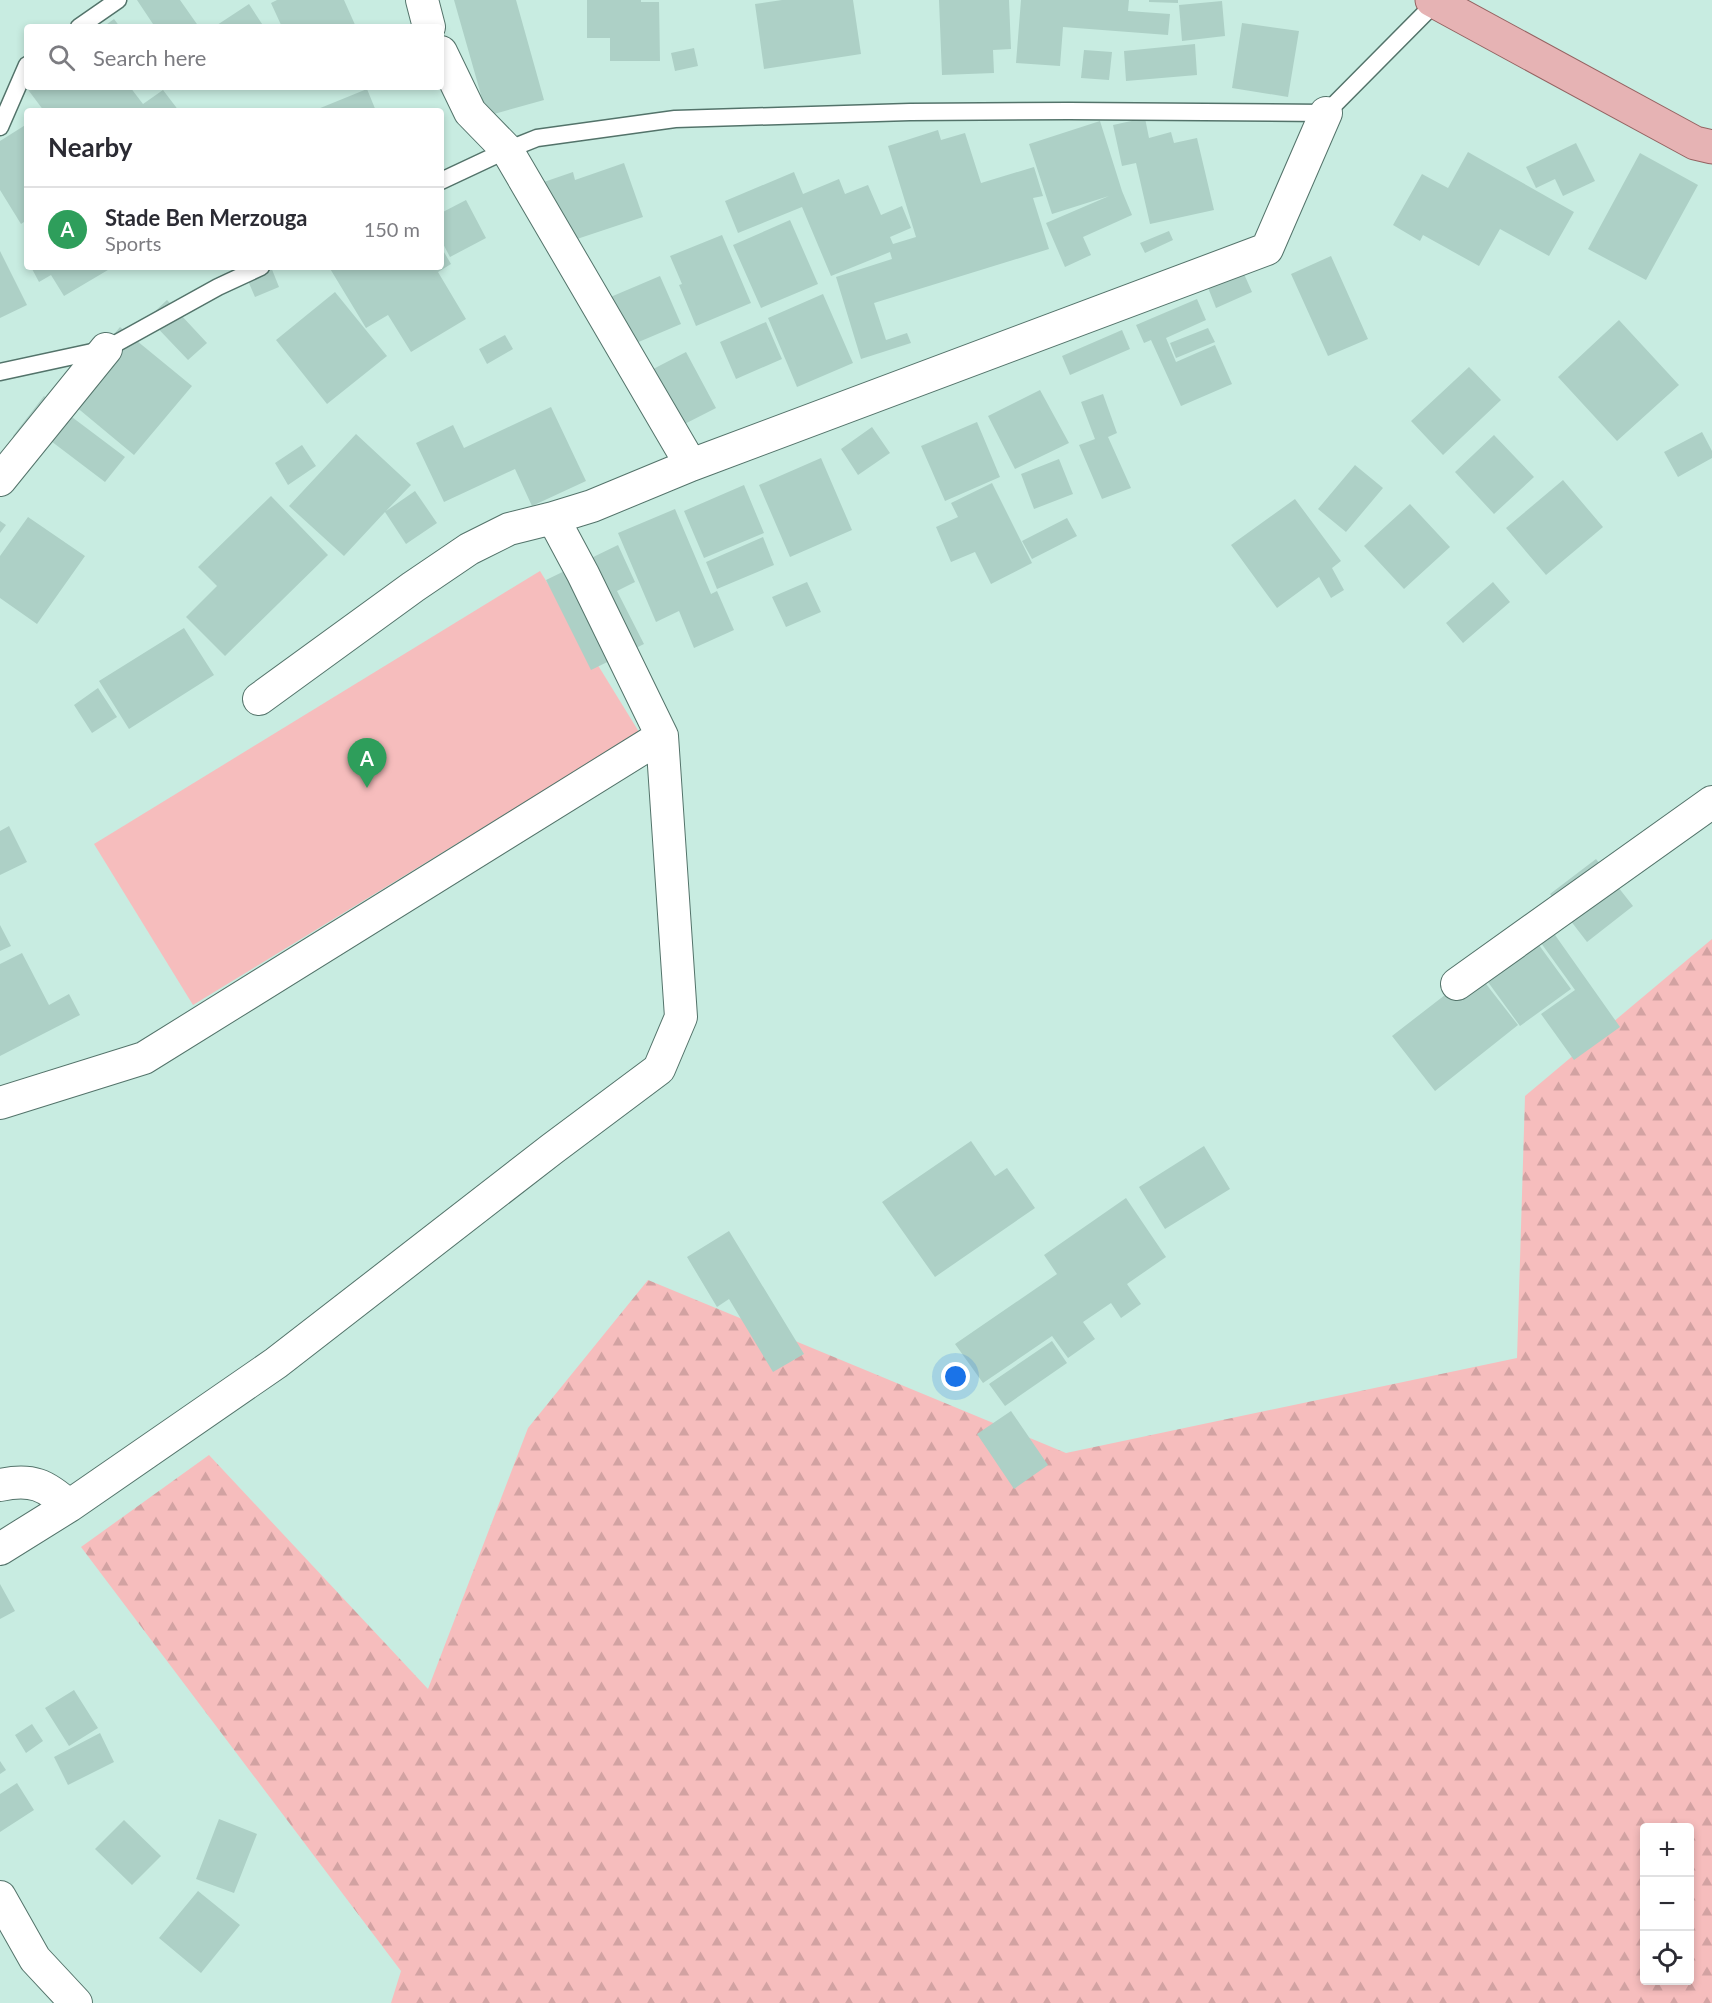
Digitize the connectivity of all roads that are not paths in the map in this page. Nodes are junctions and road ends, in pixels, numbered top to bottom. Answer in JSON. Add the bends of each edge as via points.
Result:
{"nodes":[{"id":1,"x":118,"y":0,"type":"edge"},
{"id":2,"x":422,"y":0,"type":"edge"},
{"id":3,"x":1434,"y":1,"type":"edge"},
{"id":4,"x":83,"y":24,"type":"edge"},
{"id":5,"x":428,"y":24,"type":"edge"},
{"id":6,"x":444,"y":58,"type":"edge"},
{"id":7,"x":24,"y":72,"type":"edge"},
{"id":8,"x":1326,"y":113,"type":"junction"},
{"id":9,"x":0,"y":127,"type":"edge"},
{"id":10,"x":1712,"y":147,"type":"edge"},
{"id":11,"x":507,"y":150,"type":"junction"},
{"id":12,"x":444,"y":180,"type":"edge"},
{"id":13,"x":255,"y":270,"type":"edge"},
{"id":14,"x":106,"y":349,"type":"junction"},
{"id":15,"x":0,"y":372,"type":"edge"},
{"id":16,"x":691,"y":465,"type":"junction"},
{"id":17,"x":0,"y":480,"type":"edge"},
{"id":18,"x":553,"y":518,"type":"junction"},
{"id":19,"x":259,"y":699,"type":"dead end"},
{"id":20,"x":662,"y":736,"type":"junction"},
{"id":21,"x":1712,"y":802,"type":"edge"},
{"id":22,"x":1457,"y":984,"type":"dead end"},
{"id":23,"x":0,"y":1103,"type":"edge"},
{"id":24,"x":0,"y":1485,"type":"edge"},
{"id":25,"x":69,"y":1506,"type":"junction"},
{"id":26,"x":0,"y":1549,"type":"edge"},
{"id":27,"x":0,"y":1897,"type":"edge"},
{"id":28,"x":76,"y":2003,"type":"edge"}],
"edges":[{"from":1,"to":4,"type":"lane"},
{"from":2,"to":5,"type":"street"},
{"from":3,"to":8,"type":"lane"},
{"from":3,"to":10,"type":"main road","via":[[1695,143]]},
{"from":6,"to":11,"type":"street","via":[[470,112]]},
{"from":7,"to":9,"type":"lane"},
{"from":8,"to":11,"type":"lane","via":[[910,112],[675,119],[537,138]]},
{"from":8,"to":16,"type":"street","via":[[1267,249]]},
{"from":11,"to":12,"type":"lane"},
{"from":11,"to":16,"type":"street"},
{"from":13,"to":14,"type":"lane"},
{"from":14,"to":15,"type":"lane"},
{"from":14,"to":17,"type":"street"},
{"from":16,"to":18,"type":"street"},
{"from":18,"to":19,"type":"street","via":[[509,529],[469,549]]},
{"from":18,"to":20,"type":"street"},
{"from":20,"to":23,"type":"street","via":[[144,1058]]},
{"from":20,"to":25,"type":"street","via":[[681,1017],[659,1070],[276,1363]]},
{"from":21,"to":22,"type":"street"},
{"from":24,"to":25,"type":"street","via":[[39,1484]]},
{"from":25,"to":26,"type":"street"},
{"from":27,"to":28,"type":"street","via":[[35,1959]]}]}
